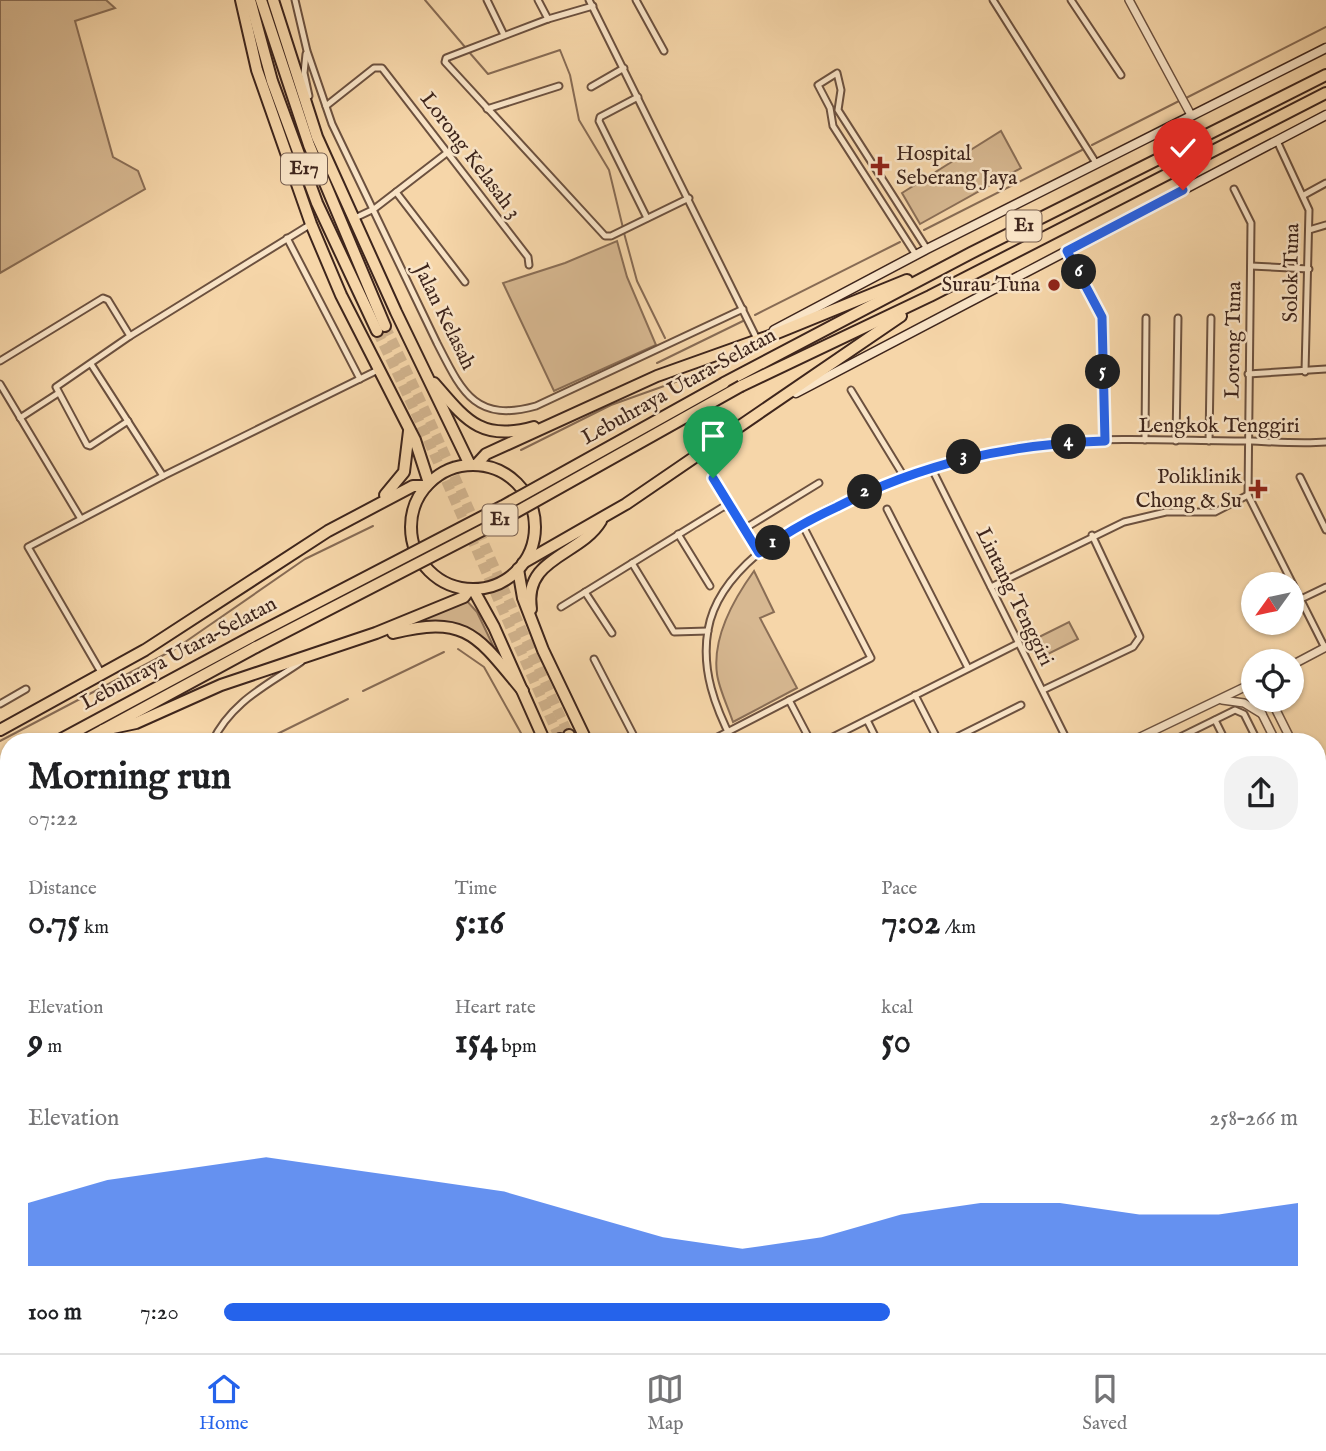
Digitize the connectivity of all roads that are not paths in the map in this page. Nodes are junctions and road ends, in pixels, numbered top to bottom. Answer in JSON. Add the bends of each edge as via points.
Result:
{"nodes":[{"id":1,"x":241,"y":0,"type":"edge"},
{"id":2,"x":250,"y":0,"type":"edge"},
{"id":3,"x":261,"y":0,"type":"edge"},
{"id":4,"x":273,"y":0,"type":"edge"},
{"id":5,"x":295,"y":0,"type":"edge"},
{"id":6,"x":487,"y":0,"type":"edge"},
{"id":7,"x":538,"y":0,"type":"edge"},
{"id":8,"x":636,"y":0,"type":"edge"},
{"id":9,"x":993,"y":0,"type":"edge"},
{"id":10,"x":1071,"y":0,"type":"edge"},
{"id":11,"x":1129,"y":0,"type":"edge"},
{"id":12,"x":591,"y":3,"type":"edge"},
{"id":13,"x":548,"y":19,"type":"junction"},
{"id":14,"x":504,"y":35,"type":"junction"},
{"id":15,"x":1326,"y":48,"type":"edge"},
{"id":16,"x":307,"y":51,"type":"junction"},
{"id":17,"x":664,"y":51,"type":"dead end"},
{"id":18,"x":624,"y":68,"type":"junction"},
{"id":19,"x":1121,"y":75,"type":"dead end"},
{"id":20,"x":1326,"y":75,"type":"edge"},
{"id":21,"x":559,"y":86,"type":"dead end"},
{"id":22,"x":591,"y":86,"type":"dead end"},
{"id":23,"x":1326,"y":93,"type":"edge"},
{"id":24,"x":638,"y":97,"type":"junction"},
{"id":25,"x":326,"y":106,"type":"junction"},
{"id":26,"x":487,"y":109,"type":"junction"},
{"id":27,"x":1189,"y":111,"type":"junction"},
{"id":28,"x":1326,"y":115,"type":"edge"},
{"id":29,"x":317,"y":137,"type":"junction"},
{"id":30,"x":1277,"y":141,"type":"junction"},
{"id":31,"x":861,"y":144,"type":"junction"},
{"id":32,"x":850,"y":151,"type":"junction"},
{"id":33,"x":448,"y":152,"type":"junction"},
{"id":34,"x":1096,"y":163,"type":"junction"},
{"id":35,"x":1326,"y":183,"type":"edge"},
{"id":36,"x":1234,"y":189,"type":"dead end"},
{"id":37,"x":891,"y":191,"type":"junction"},
{"id":38,"x":396,"y":192,"type":"junction"},
{"id":39,"x":1304,"y":195,"type":"junction"},
{"id":40,"x":881,"y":197,"type":"junction"},
{"id":41,"x":689,"y":198,"type":"junction"},
{"id":42,"x":374,"y":209,"type":"junction"},
{"id":43,"x":355,"y":218,"type":"junction"},
{"id":44,"x":647,"y":218,"type":"junction"},
{"id":45,"x":311,"y":224,"type":"junction"},
{"id":46,"x":1326,"y":225,"type":"edge"},
{"id":47,"x":1309,"y":230,"type":"junction"},
{"id":48,"x":287,"y":238,"type":"junction"},
{"id":49,"x":927,"y":249,"type":"junction"},
{"id":50,"x":1067,"y":251,"type":"junction"},
{"id":51,"x":971,"y":253,"type":"junction"},
{"id":52,"x":916,"y":255,"type":"junction"},
{"id":53,"x":529,"y":265,"type":"dead end"},
{"id":54,"x":1251,"y":266,"type":"junction"},
{"id":55,"x":1309,"y":269,"type":"junction"},
{"id":56,"x":465,"y":282,"type":"dead end"},
{"id":57,"x":930,"y":296,"type":"junction"},
{"id":58,"x":743,"y":309,"type":"junction"},
{"id":59,"x":1146,"y":318,"type":"dead end"},
{"id":60,"x":1178,"y":318,"type":"dead end"},
{"id":61,"x":1211,"y":318,"type":"dead end"},
{"id":62,"x":130,"y":336,"type":"junction"},
{"id":63,"x":757,"y":340,"type":"junction"},
{"id":64,"x":0,"y":361,"type":"edge"},
{"id":65,"x":91,"y":363,"type":"junction"},
{"id":66,"x":380,"y":369,"type":"junction"},
{"id":67,"x":1326,"y":369,"type":"edge"},
{"id":68,"x":1305,"y":372,"type":"junction"},
{"id":69,"x":425,"y":373,"type":"junction"},
{"id":70,"x":1248,"y":374,"type":"junction"},
{"id":71,"x":360,"y":379,"type":"junction"},
{"id":72,"x":0,"y":384,"type":"edge"},
{"id":73,"x":851,"y":390,"type":"dead end"},
{"id":74,"x":57,"y":394,"type":"junction"},
{"id":75,"x":768,"y":408,"type":"junction"},
{"id":76,"x":20,"y":418,"type":"junction"},
{"id":77,"x":128,"y":421,"type":"junction"},
{"id":78,"x":408,"y":425,"type":"junction"},
{"id":79,"x":549,"y":426,"type":"junction"},
{"id":80,"x":1145,"y":440,"type":"junction"},
{"id":81,"x":1105,"y":441,"type":"junction"},
{"id":82,"x":1176,"y":441,"type":"junction"},
{"id":83,"x":1209,"y":441,"type":"junction"},
{"id":84,"x":1249,"y":441,"type":"junction"},
{"id":85,"x":1326,"y":442,"type":"edge"},
{"id":86,"x":473,"y":465,"type":"junction"},
{"id":87,"x":931,"y":467,"type":"junction"},
{"id":88,"x":903,"y":475,"type":"junction"},
{"id":89,"x":163,"y":476,"type":"junction"},
{"id":90,"x":1300,"y":477,"type":"dead end"},
{"id":91,"x":713,"y":478,"type":"dead end"},
{"id":92,"x":819,"y":483,"type":"dead end"},
{"id":93,"x":428,"y":484,"type":"junction"},
{"id":94,"x":1248,"y":495,"type":"junction"},
{"id":95,"x":377,"y":503,"type":"junction"},
{"id":96,"x":730,"y":507,"type":"junction"},
{"id":97,"x":887,"y":509,"type":"dead end"},
{"id":98,"x":602,"y":518,"type":"junction"},
{"id":99,"x":81,"y":519,"type":"junction"},
{"id":100,"x":802,"y":524,"type":"junction"},
{"id":101,"x":744,"y":529,"type":"junction"},
{"id":102,"x":1326,"y":530,"type":"edge"},
{"id":103,"x":678,"y":534,"type":"junction"},
{"id":104,"x":1092,"y":535,"type":"junction"},
{"id":105,"x":759,"y":553,"type":"junction"},
{"id":106,"x":632,"y":563,"type":"junction"},
{"id":107,"x":521,"y":566,"type":"junction"},
{"id":108,"x":1287,"y":572,"type":"edge"},
{"id":109,"x":710,"y":586,"type":"dead end"},
{"id":110,"x":991,"y":587,"type":"junction"},
{"id":111,"x":1326,"y":587,"type":"edge"},
{"id":112,"x":472,"y":589,"type":"junction"},
{"id":113,"x":585,"y":592,"type":"junction"},
{"id":114,"x":1304,"y":598,"type":"edge"},
{"id":115,"x":1304,"y":606,"type":"edge"},
{"id":116,"x":561,"y":607,"type":"dead end"},
{"id":117,"x":534,"y":626,"type":"junction"},
{"id":118,"x":708,"y":631,"type":"junction"},
{"id":119,"x":376,"y":633,"type":"junction"},
{"id":120,"x":611,"y":633,"type":"dead end"},
{"id":121,"x":253,"y":642,"type":"junction"},
{"id":122,"x":1019,"y":643,"type":"junction"},
{"id":123,"x":1326,"y":648,"type":"edge"},
{"id":124,"x":309,"y":655,"type":"junction"},
{"id":125,"x":594,"y":659,"type":"dead end"},
{"id":126,"x":1304,"y":659,"type":"edge"},
{"id":127,"x":968,"y":668,"type":"junction"},
{"id":128,"x":102,"y":674,"type":"junction"},
{"id":129,"x":26,"y":689,"type":"dead end"},
{"id":130,"x":1241,"y":689,"type":"edge"},
{"id":131,"x":1043,"y":690,"type":"junction"},
{"id":132,"x":523,"y":691,"type":"junction"},
{"id":133,"x":915,"y":695,"type":"junction"},
{"id":134,"x":789,"y":700,"type":"junction"},
{"id":135,"x":1219,"y":700,"type":"junction"},
{"id":136,"x":0,"y":704,"type":"edge"},
{"id":137,"x":1021,"y":705,"type":"dead end"},
{"id":138,"x":1278,"y":712,"type":"edge"},
{"id":139,"x":1262,"y":714,"type":"joint"},
{"id":140,"x":867,"y":720,"type":"junction"},
{"id":141,"x":1215,"y":720,"type":"junction"},
{"id":142,"x":0,"y":730,"type":"edge"},
{"id":143,"x":103,"y":730,"type":"junction"},
{"id":144,"x":728,"y":732,"type":"joint"},
{"id":145,"x":1191,"y":732,"type":"edge"},
{"id":146,"x":73,"y":733,"type":"edge"},
{"id":147,"x":97,"y":733,"type":"edge"},
{"id":148,"x":217,"y":733,"type":"edge"},
{"id":149,"x":541,"y":733,"type":"edge"},
{"id":150,"x":583,"y":733,"type":"edge"},
{"id":151,"x":632,"y":733,"type":"edge"},
{"id":152,"x":806,"y":733,"type":"edge"},
{"id":153,"x":841,"y":733,"type":"edge"},
{"id":154,"x":874,"y":733,"type":"edge"},
{"id":155,"x":934,"y":733,"type":"edge"},
{"id":156,"x":965,"y":733,"type":"edge"},
{"id":157,"x":1064,"y":733,"type":"edge"},
{"id":158,"x":1149,"y":733,"type":"edge"},
{"id":159,"x":1222,"y":733,"type":"edge"},
{"id":160,"x":1253,"y":733,"type":"edge"},
{"id":161,"x":1272,"y":733,"type":"edge"},
{"id":162,"x":1288,"y":733,"type":"edge"}],
"edges":[{"from":1,"to":45,"type":"highway","via":[[257,70]]},
{"from":2,"to":3,"type":"highway","number":"E17","via":[[272,81],[317,203],[381,329],[309,145]]},
{"from":4,"to":29,"type":"highway"},
{"from":5,"to":16,"type":"street"},
{"from":6,"to":14,"type":"street"},
{"from":7,"to":13,"type":"street"},
{"from":8,"to":17,"type":"street"},
{"from":9,"to":34,"type":"street"},
{"from":10,"to":19,"type":"street"},
{"from":11,"to":27,"type":"street"},
{"from":12,"to":13,"type":"street"},
{"from":12,"to":18,"type":"street"},
{"from":13,"to":14,"type":"street"},
{"from":14,"to":26,"type":"street","via":[[445,62]]},
{"from":15,"to":27,"type":"main road"},
{"from":16,"to":25,"type":"street","name":"Jalan Kelasah"},
{"from":16,"to":29,"type":"street","via":[[304,73]]},
{"from":18,"to":22,"type":"street"},
{"from":18,"to":24,"type":"street"},
{"from":20,"to":51,"type":"highway","name":"Lebuhraya Utara–Selatan","number":"E1"},
{"from":21,"to":26,"type":"street"},
{"from":23,"to":57,"type":"highway","name":"Lebuhraya Utara–Selatan","number":"E1"},
{"from":24,"to":41,"type":"street"},
{"from":24,"to":44,"type":"street","via":[[599,121]]},
{"from":25,"to":33,"type":"street","name":"Lorong Kelasah 3","via":[[374,68],[382,68]]},
{"from":25,"to":42,"type":"street","name":"Jalan Kelasah"},
{"from":26,"to":44,"type":"street","via":[[599,232],[605,236],[617,233]]},
{"from":27,"to":34,"type":"main road"},
{"from":28,"to":30,"type":"main road"},
{"from":29,"to":43,"type":"highway"},
{"from":30,"to":39,"type":"street","name":"Solok Tuna"},
{"from":30,"to":50,"type":"main road"},
{"from":31,"to":32,"type":"street"},
{"from":31,"to":32,"type":"street","via":[[838,110],[841,90],[837,73],[818,85],[833,126]]},
{"from":31,"to":37,"type":"street"},
{"from":32,"to":40,"type":"street"},
{"from":33,"to":38,"type":"street"},
{"from":33,"to":53,"type":"street","name":"Lorong Kelasah 3","via":[[528,257]]},
{"from":34,"to":49,"type":"main road"},
{"from":35,"to":39,"type":"street"},
{"from":36,"to":54,"type":"street","name":"Lorong Tuna","via":[[1251,223]]},
{"from":37,"to":40,"type":"street"},
{"from":37,"to":49,"type":"street"},
{"from":38,"to":42,"type":"street"},
{"from":38,"to":56,"type":"street"},
{"from":39,"to":47,"type":"street","name":"Solok Tuna"},
{"from":40,"to":52,"type":"street"},
{"from":41,"to":44,"type":"street"},
{"from":41,"to":58,"type":"street"},
{"from":42,"to":43,"type":"street"},
{"from":42,"to":58,"type":"street","name":"Jalan Kelasah","via":[[455,379],[471,400],[488,410],[513,412],[536,406]]},
{"from":43,"to":69,"type":"highway"},
{"from":45,"to":48,"type":"street"},
{"from":45,"to":66,"type":"highway"},
{"from":46,"to":47,"type":"street"},
{"from":47,"to":55,"type":"street","name":"Solok Tuna"},
{"from":48,"to":62,"type":"street"},
{"from":48,"to":71,"type":"street"},
{"from":49,"to":52,"type":"main road"},
{"from":50,"to":75,"type":"main road"},
{"from":50,"to":81,"type":"street","via":[[1102,317]]},
{"from":51,"to":63,"type":"highway"},
{"from":51,"to":121,"type":"highway","name":"Lebuhraya Utara–Selatan","number":"E1","bridge":true},
{"from":52,"to":63,"type":"main road"},
{"from":54,"to":55,"type":"street","name":"Lorong Tuna"},
{"from":54,"to":70,"type":"street","name":"Lorong Tuna"},
{"from":55,"to":68,"type":"street","name":"Solok Tuna"},
{"from":57,"to":75,"type":"highway"},
{"from":57,"to":121,"type":"highway","name":"Lebuhraya Utara–Selatan","number":"E1","bridge":true,"via":[[741,386],[502,520]]},
{"from":58,"to":63,"type":"street"},
{"from":59,"to":80,"type":"street"},
{"from":60,"to":82,"type":"street"},
{"from":61,"to":83,"type":"street"},
{"from":62,"to":64,"type":"street","via":[[103,298]]},
{"from":62,"to":65,"type":"street"},
{"from":63,"to":79,"type":"highway","via":[[657,376]]},
{"from":65,"to":74,"type":"street","via":[[56,387]]},
{"from":65,"to":77,"type":"street"},
{"from":66,"to":71,"type":"street"},
{"from":66,"to":78,"type":"highway"},
{"from":67,"to":68,"type":"street"},
{"from":68,"to":70,"type":"street"},
{"from":69,"to":79,"type":"highway","via":[[460,414],[484,429],[513,432]]},
{"from":69,"to":86,"type":"highway"},
{"from":70,"to":84,"type":"street","name":"Lorong Tuna"},
{"from":71,"to":89,"type":"street"},
{"from":72,"to":76,"type":"street"},
{"from":73,"to":88,"type":"street"},
{"from":74,"to":76,"type":"street"},
{"from":74,"to":77,"type":"street","via":[[90,446]]},
{"from":75,"to":98,"type":"highway"},
{"from":76,"to":99,"type":"street"},
{"from":77,"to":89,"type":"street"},
{"from":78,"to":93,"type":"highway"},
{"from":78,"to":95,"type":"highway","via":[[404,472]]},
{"from":79,"to":86,"type":"highway","via":[[486,454]]},
{"from":80,"to":81,"type":"street","name":"Lengkok Tenggiri"},
{"from":80,"to":82,"type":"street","name":"Lengkok Tenggiri"},
{"from":81,"to":87,"type":"street","name":"Lengkok Tenggiri","via":[[1028,446]]},
{"from":82,"to":83,"type":"street","name":"Lengkok Tenggiri"},
{"from":83,"to":84,"type":"street","name":"Lengkok Tenggiri"},
{"from":84,"to":85,"type":"street","name":"Lengkok Tenggiri"},
{"from":84,"to":94,"type":"street","name":"Lorong Tuna"},
{"from":86,"to":93,"type":"highway","via":[[448,470]]},
{"from":86,"to":107,"type":"highway","via":[[504,474],[528,501],[534,537]]},
{"from":87,"to":88,"type":"street","name":"Lengkok Tenggiri"},
{"from":87,"to":110,"type":"street","name":"Lintang Tenggiri"},
{"from":88,"to":100,"type":"street","name":"Lengkok Tenggiri"},
{"from":89,"to":99,"type":"street"},
{"from":90,"to":102,"type":"street"},
{"from":91,"to":96,"type":"street"},
{"from":92,"to":101,"type":"street"},
{"from":93,"to":95,"type":"highway"},
{"from":93,"to":112,"type":"highway","via":[[412,517],[416,551],[438,578]]},
{"from":94,"to":104,"type":"street","via":[[1214,512],[1166,512]]},
{"from":94,"to":108,"type":"street","name":"Lorong Tuna"},
{"from":95,"to":128,"type":"highway"},
{"from":96,"to":101,"type":"street"},
{"from":96,"to":103,"type":"street"},
{"from":97,"to":127,"type":"street"},
{"from":98,"to":107,"type":"highway"},
{"from":98,"to":117,"type":"highway","via":[[591,534],[536,575],[530,598]]},
{"from":99,"to":128,"type":"street","via":[[28,547]]},
{"from":100,"to":105,"type":"street","name":"Lengkok Tenggiri"},
{"from":100,"to":134,"type":"street","via":[[871,658]]},
{"from":101,"to":105,"type":"street"},
{"from":103,"to":106,"type":"street"},
{"from":103,"to":109,"type":"street"},
{"from":104,"to":110,"type":"street"},
{"from":104,"to":131,"type":"street","via":[[1139,641]]},
{"from":105,"to":118,"type":"street","name":"Lengkok Tenggiri","via":[[724,594]]},
{"from":106,"to":113,"type":"street"},
{"from":106,"to":118,"type":"street","via":[[674,632]]},
{"from":107,"to":112,"type":"highway","via":[[501,582]]},
{"from":107,"to":117,"type":"highway","via":[[523,598]]},
{"from":110,"to":122,"type":"street","name":"Lintang Tenggiri"},
{"from":111,"to":114,"type":"street"},
{"from":112,"to":119,"type":"highway","via":[[464,597]]},
{"from":112,"to":132,"type":"highway"},
{"from":113,"to":116,"type":"street"},
{"from":113,"to":120,"type":"street"},
{"from":115,"to":123,"type":"street","name":"Lorong Tuna"},
{"from":117,"to":150,"type":"highway"},
{"from":118,"to":144,"type":"street","name":"Lengkok Tenggiri","via":[[712,693]]},
{"from":119,"to":124,"type":"highway"},
{"from":119,"to":132,"type":"highway","via":[[427,625],[461,631],[484,645]]},
{"from":121,"to":143,"type":"highway","name":"Lebuhraya Utara–Selatan","number":"E1"},
{"from":121,"to":146,"type":"highway","name":"Lebuhraya Utara–Selatan","number":"E1"},
{"from":122,"to":127,"type":"street"},
{"from":122,"to":131,"type":"street","name":"Lintang Tenggiri"},
{"from":123,"to":126,"type":"street"},
{"from":124,"to":143,"type":"highway","via":[[222,685],[136,723]]},
{"from":124,"to":148,"type":"street","via":[[246,698]]},
{"from":125,"to":151,"type":"street"},
{"from":127,"to":133,"type":"street"},
{"from":128,"to":142,"type":"highway"},
{"from":129,"to":136,"type":"street"},
{"from":130,"to":135,"type":"street"},
{"from":131,"to":157,"type":"street","name":"Lintang Tenggiri"},
{"from":132,"to":149,"type":"highway"},
{"from":133,"to":140,"type":"street"},
{"from":133,"to":155,"type":"street"},
{"from":134,"to":144,"type":"street"},
{"from":134,"to":152,"type":"street"},
{"from":135,"to":139,"type":"street","via":[[1244,703]]},
{"from":135,"to":158,"type":"street"},
{"from":137,"to":156,"type":"street"},
{"from":138,"to":162,"type":"street"},
{"from":139,"to":161,"type":"street"},
{"from":140,"to":153,"type":"street"},
{"from":140,"to":154,"type":"street"},
{"from":141,"to":145,"type":"street"},
{"from":141,"to":159,"type":"street"},
{"from":141,"to":160,"type":"street","via":[[1241,711]]},
{"from":143,"to":147,"type":"highway","name":"Lebuhraya Utara–Selatan","number":"E1"}]}
